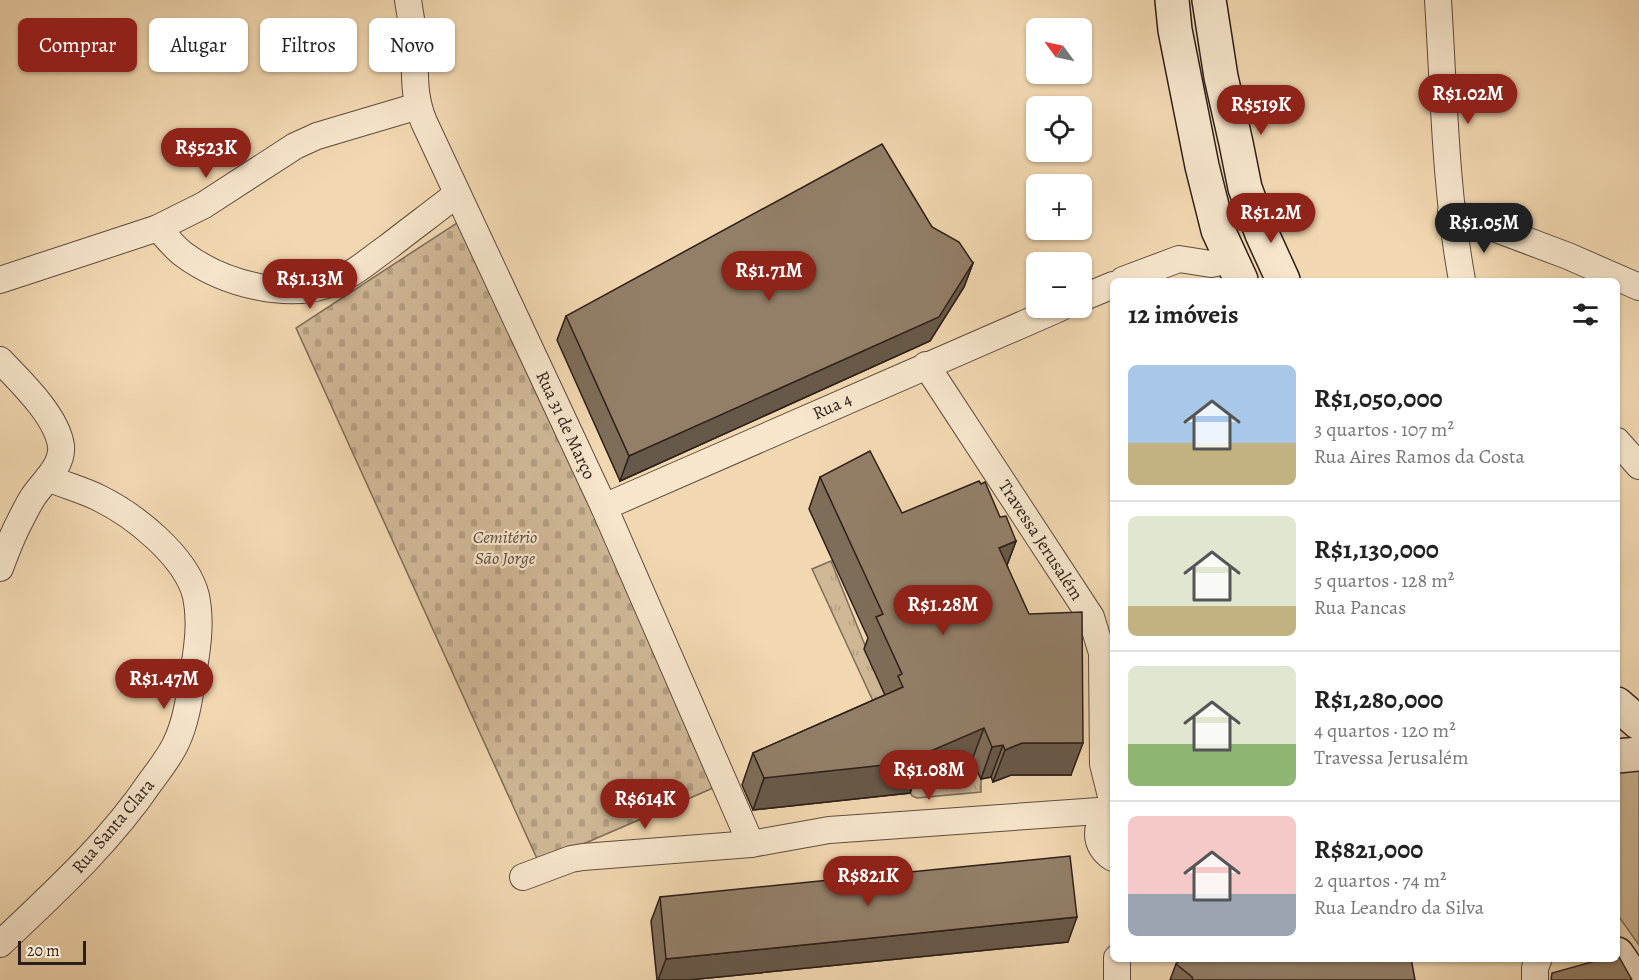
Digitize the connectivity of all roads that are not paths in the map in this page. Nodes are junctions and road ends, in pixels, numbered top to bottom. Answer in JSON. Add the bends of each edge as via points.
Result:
{"nodes":[{"id":1,"x":408,"y":0,"type":"edge"},
{"id":2,"x":1172,"y":0,"type":"edge"},
{"id":3,"x":1209,"y":0,"type":"edge"},
{"id":4,"x":1438,"y":0,"type":"edge"},
{"id":5,"x":418,"y":106,"type":"junction"},
{"id":6,"x":457,"y":194,"type":"junction"},
{"id":7,"x":1451,"y":212,"type":"junction"},
{"id":8,"x":158,"y":228,"type":"junction"},
{"id":9,"x":1457,"y":254,"type":"junction"},
{"id":10,"x":1236,"y":270,"type":"edge"},
{"id":11,"x":1129,"y":278,"type":"edge"},
{"id":12,"x":1273,"y":278,"type":"edge"},
{"id":13,"x":1282,"y":278,"type":"edge"},
{"id":14,"x":1462,"y":278,"type":"edge"},
{"id":15,"x":1476,"y":278,"type":"edge"},
{"id":16,"x":1618,"y":278,"type":"edge"},
{"id":17,"x":1620,"y":279,"type":"edge"},
{"id":18,"x":0,"y":280,"type":"edge"},
{"id":19,"x":1110,"y":286,"type":"edge"},
{"id":20,"x":1639,"y":287,"type":"edge"},
{"id":21,"x":1092,"y":294,"type":"edge"},
{"id":22,"x":1036,"y":318,"type":"edge"},
{"id":23,"x":0,"y":360,"type":"edge"},
{"id":24,"x":926,"y":365,"type":"junction"},
{"id":25,"x":1620,"y":444,"type":"edge"},
{"id":26,"x":1639,"y":466,"type":"edge"},
{"id":27,"x":48,"y":478,"type":"junction"},
{"id":28,"x":604,"y":507,"type":"junction"},
{"id":29,"x":0,"y":568,"type":"edge"},
{"id":30,"x":1620,"y":707,"type":"edge"},
{"id":31,"x":1639,"y":723,"type":"edge"},
{"id":32,"x":1639,"y":754,"type":"edge"},
{"id":33,"x":1620,"y":756,"type":"edge"},
{"id":34,"x":1110,"y":792,"type":"edge"},
{"id":35,"x":1110,"y":810,"type":"edge"},
{"id":36,"x":1110,"y":813,"type":"edge"},
{"id":37,"x":751,"y":844,"type":"junction"},
{"id":38,"x":1110,"y":861,"type":"edge"},
{"id":39,"x":523,"y":877,"type":"dead end"},
{"id":40,"x":0,"y":944,"type":"edge"},
{"id":41,"x":1620,"y":958,"type":"edge"},
{"id":42,"x":1117,"y":962,"type":"edge"},
{"id":43,"x":1117,"y":980,"type":"edge"},
{"id":44,"x":1635,"y":980,"type":"edge"}],
"edges":[{"from":1,"to":5,"type":"street","name":"Rua 31 de Março"},
{"from":2,"to":10,"type":"main road","via":[[1202,166],[1218,230]]},
{"from":3,"to":13,"type":"main road","via":[[1245,188]]},
{"from":4,"to":7,"type":"street"},
{"from":5,"to":6,"type":"street","name":"Rua 31 de Março"},
{"from":5,"to":8,"type":"street","via":[[316,136],[204,205]]},
{"from":6,"to":8,"type":"street","via":[[338,281],[300,290],[280,291],[217,274],[183,254]]},
{"from":6,"to":28,"type":"street","name":"Rua 31 de Março"},
{"from":7,"to":9,"type":"street"},
{"from":7,"to":16,"type":"street"},
{"from":8,"to":18,"type":"street"},
{"from":9,"to":14,"type":"street"},
{"from":9,"to":15,"type":"street"},
{"from":10,"to":11,"type":"street","via":[[1179,259]]},
{"from":10,"to":12,"type":"main road","via":[[1257,265]]},
{"from":17,"to":20,"type":"street"},
{"from":19,"to":21,"type":"street"},
{"from":22,"to":24,"type":"street","name":"Rua 4"},
{"from":23,"to":27,"type":"street","via":[[38,402],[57,433],[60,456]]},
{"from":24,"to":28,"type":"street","name":"Rua 4"},
{"from":24,"to":34,"type":"street","name":"Travessa Jerusalém","via":[[1091,617],[1102,653],[1103,764]]},
{"from":25,"to":26,"type":"street"},
{"from":27,"to":29,"type":"street","via":[[18,524]]},
{"from":27,"to":40,"type":"street","name":"Rua Santa Clara","via":[[98,497],[159,540],[189,578],[196,595],[199,639],[188,706],[176,743],[164,764],[105,840]]},
{"from":28,"to":37,"type":"street","name":"Rua 31 de Março"},
{"from":30,"to":31,"type":"main road"},
{"from":32,"to":33,"type":"main road"},
{"from":35,"to":37,"type":"street","via":[[829,830]]},
{"from":36,"to":38,"type":"street","via":[[1098,831],[1099,843]]},
{"from":37,"to":39,"type":"street","via":[[577,858]]},
{"from":41,"to":44,"type":"main road"},
{"from":42,"to":43,"type":"street"}]}
